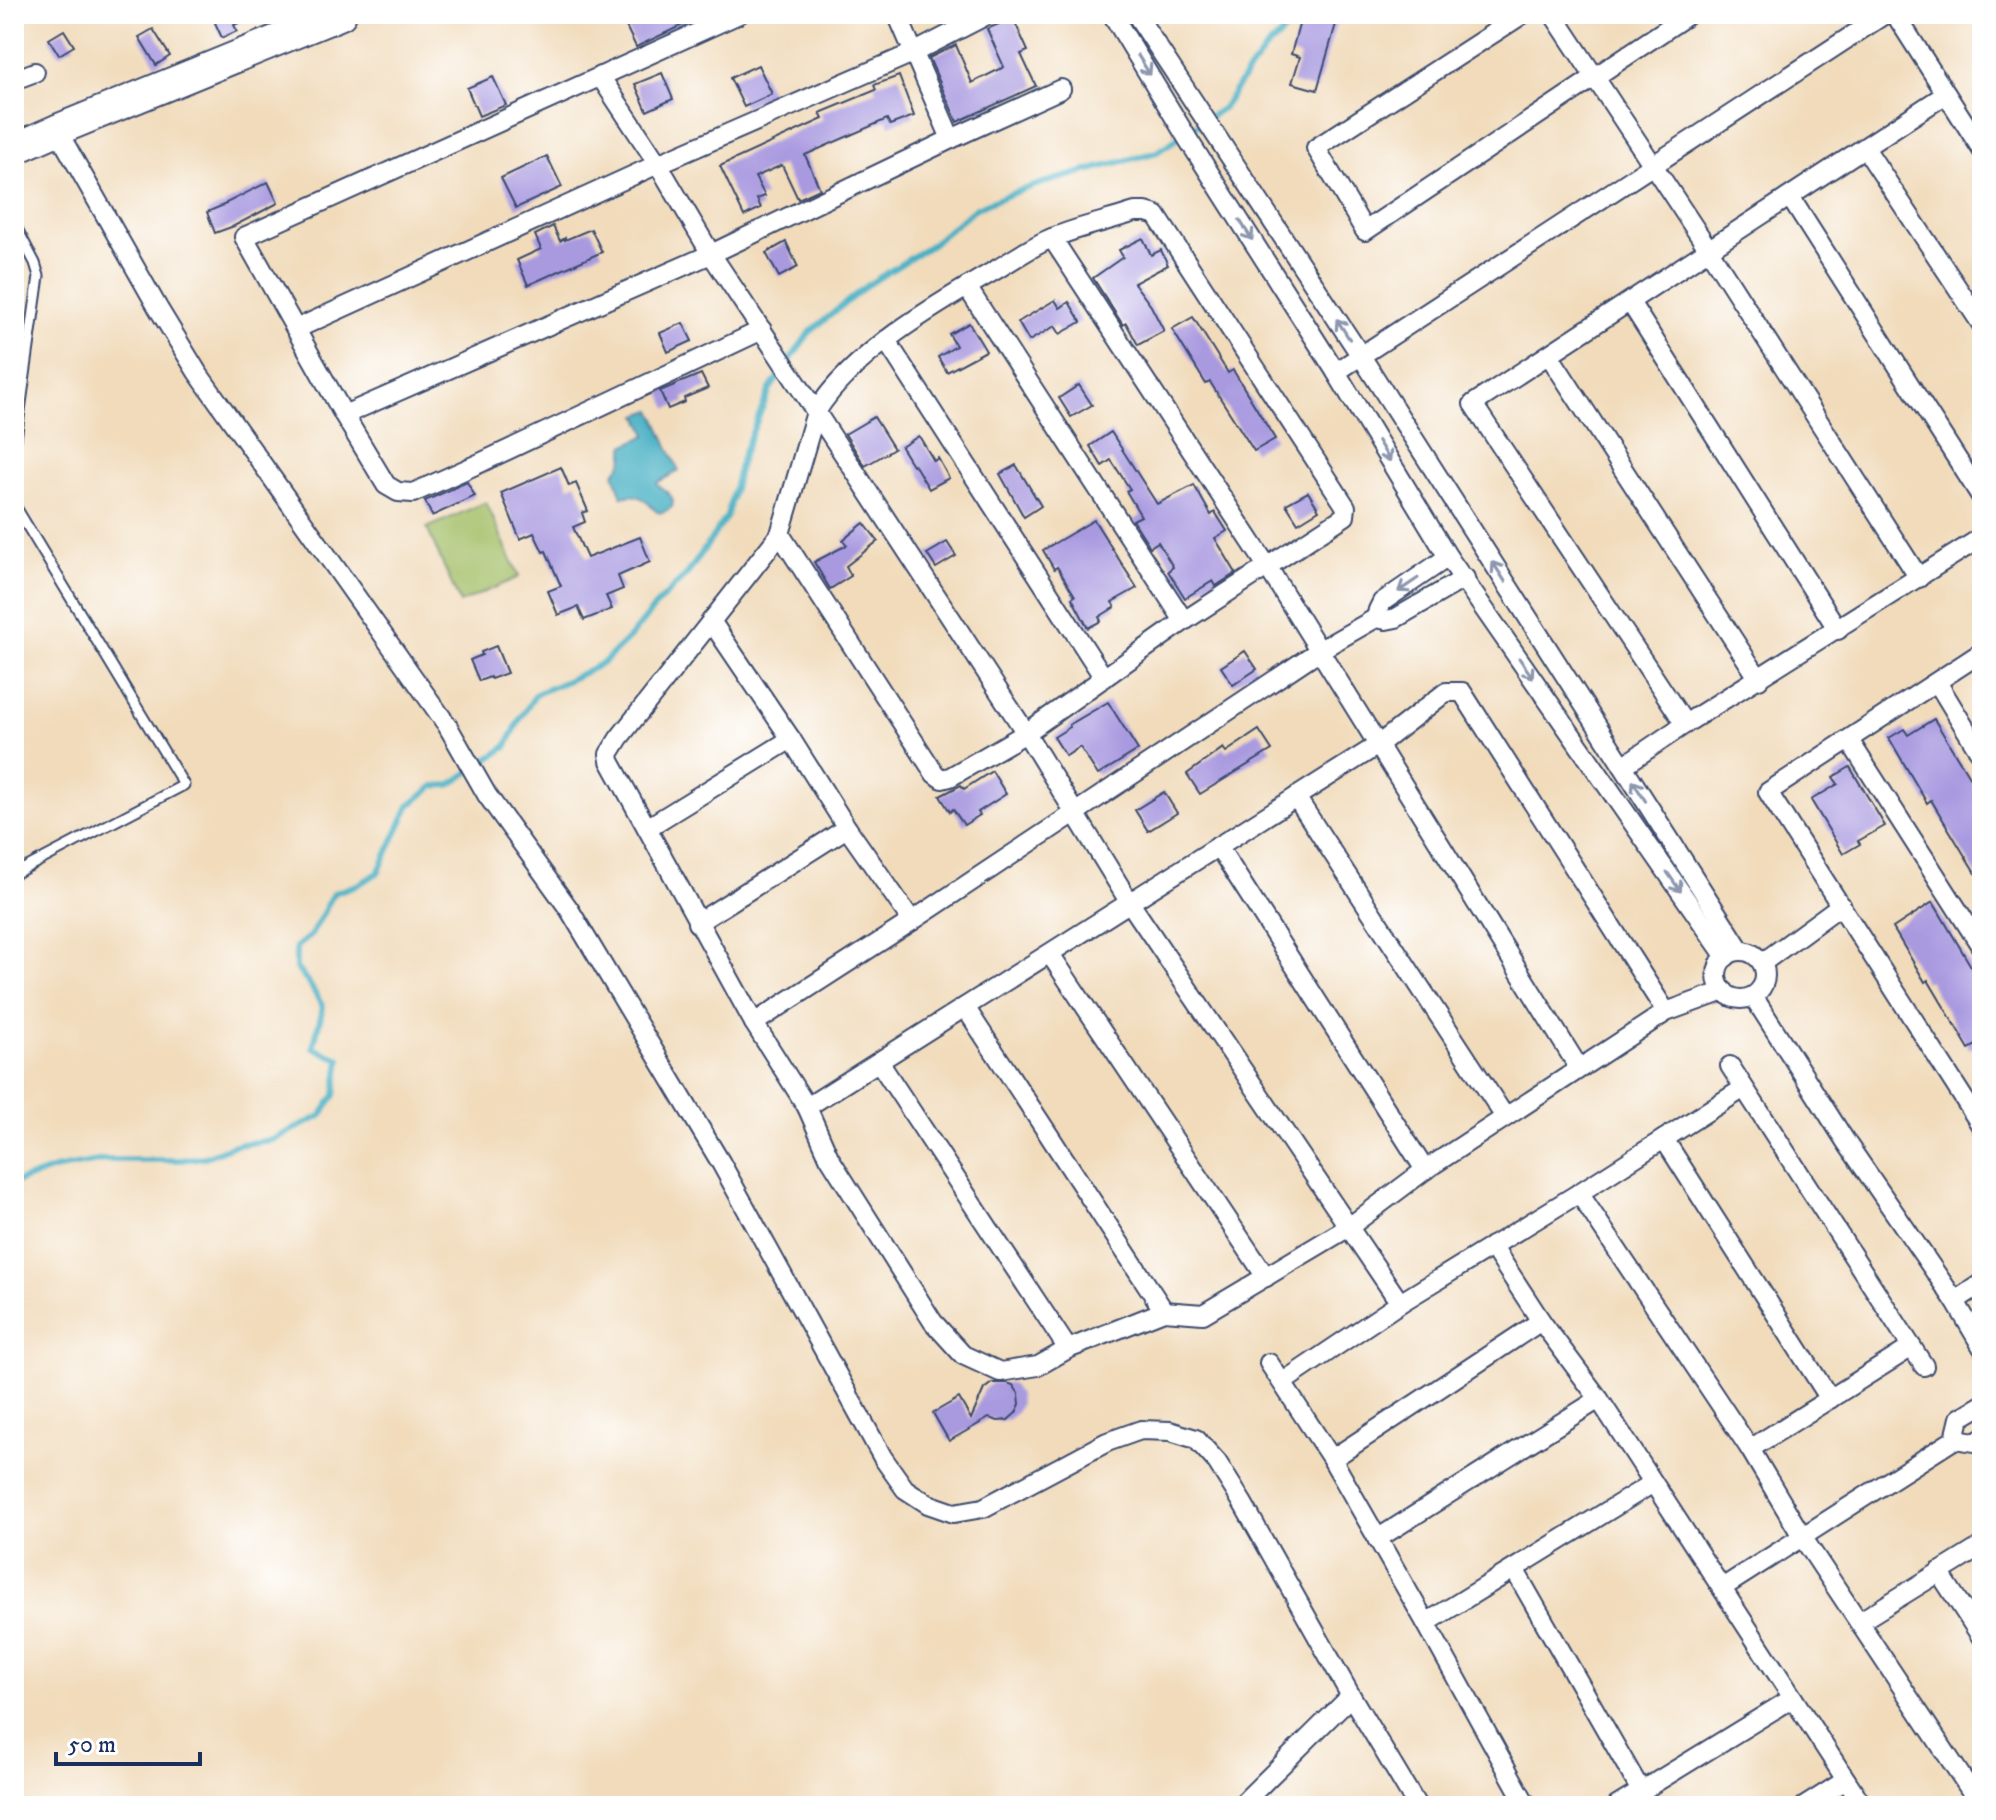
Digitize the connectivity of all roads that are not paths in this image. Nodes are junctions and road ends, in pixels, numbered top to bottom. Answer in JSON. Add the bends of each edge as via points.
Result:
{"nodes":[{"id":1,"x":341,"y":14,"type":"edge"},
{"id":2,"x":739,"y":14,"type":"edge"},
{"id":3,"x":897,"y":14,"type":"edge"},
{"id":4,"x":989,"y":14,"type":"edge"},
{"id":5,"x":1112,"y":14,"type":"edge"},
{"id":6,"x":1136,"y":14,"type":"edge"},
{"id":7,"x":1523,"y":14,"type":"edge"},
{"id":8,"x":1553,"y":14,"type":"edge"},
{"id":9,"x":1885,"y":14,"type":"edge"},
{"id":10,"x":1895,"y":14,"type":"edge"},
{"id":11,"x":1680,"y":17,"type":"edge"},
{"id":12,"x":915,"y":52,"type":"junction"},
{"id":13,"x":35,"y":72,"type":"dead end"},
{"id":14,"x":600,"y":76,"type":"junction"},
{"id":15,"x":1595,"y":77,"type":"junction"},
{"id":16,"x":14,"y":80,"type":"edge"},
{"id":17,"x":1061,"y":89,"type":"dead end"},
{"id":18,"x":1946,"y":94,"type":"junction"},
{"id":19,"x":57,"y":130,"type":"junction"},
{"id":20,"x":951,"y":139,"type":"junction"},
{"id":21,"x":1865,"y":148,"type":"junction"},
{"id":22,"x":14,"y":149,"type":"edge"},
{"id":23,"x":1982,"y":150,"type":"edge"},
{"id":24,"x":658,"y":164,"type":"junction"},
{"id":25,"x":1652,"y":164,"type":"junction"},
{"id":26,"x":1250,"y":186,"type":"junction"},
{"id":27,"x":1790,"y":197,"type":"junction"},
{"id":28,"x":1226,"y":200,"type":"junction"},
{"id":29,"x":14,"y":223,"type":"edge"},
{"id":30,"x":1052,"y":238,"type":"junction"},
{"id":31,"x":1709,"y":250,"type":"junction"},
{"id":32,"x":711,"y":254,"type":"junction"},
{"id":33,"x":967,"y":287,"type":"junction"},
{"id":34,"x":1630,"y":302,"type":"junction"},
{"id":35,"x":1982,"y":325,"type":"edge"},
{"id":36,"x":296,"y":329,"type":"junction"},
{"id":37,"x":766,"y":338,"type":"junction"},
{"id":38,"x":886,"y":340,"type":"junction"},
{"id":39,"x":1549,"y":355,"type":"junction"},
{"id":40,"x":1361,"y":356,"type":"junction"},
{"id":41,"x":1336,"y":372,"type":"junction"},
{"id":42,"x":816,"y":412,"type":"junction"},
{"id":43,"x":344,"y":415,"type":"junction"},
{"id":44,"x":14,"y":453,"type":"edge"},
{"id":45,"x":1982,"y":498,"type":"edge"},
{"id":46,"x":14,"y":504,"type":"edge"},
{"id":47,"x":780,"y":534,"type":"junction"},
{"id":48,"x":1982,"y":537,"type":"edge"},
{"id":49,"x":1448,"y":557,"type":"junction"},
{"id":50,"x":1267,"y":566,"type":"junction"},
{"id":51,"x":1465,"y":578,"type":"junction"},
{"id":52,"x":1919,"y":578,"type":"junction"},
{"id":53,"x":1376,"y":618,"type":"junction"},
{"id":54,"x":711,"y":621,"type":"junction"},
{"id":55,"x":1184,"y":621,"type":"junction"},
{"id":56,"x":1838,"y":630,"type":"junction"},
{"id":57,"x":1320,"y":650,"type":"junction"},
{"id":58,"x":1982,"y":652,"type":"edge"},
{"id":59,"x":1104,"y":678,"type":"junction"},
{"id":60,"x":1759,"y":679,"type":"junction"},
{"id":61,"x":1937,"y":682,"type":"junction"},
{"id":62,"x":1685,"y":724,"type":"junction"},
{"id":63,"x":1026,"y":733,"type":"junction"},
{"id":64,"x":791,"y":739,"type":"junction"},
{"id":65,"x":1849,"y":740,"type":"junction"},
{"id":66,"x":1378,"y":745,"type":"junction"},
{"id":67,"x":1982,"y":756,"type":"edge"},
{"id":68,"x":1623,"y":766,"type":"junction"},
{"id":69,"x":1296,"y":797,"type":"junction"},
{"id":70,"x":1075,"y":813,"type":"junction"},
{"id":71,"x":647,"y":828,"type":"junction"},
{"id":72,"x":847,"y":828,"type":"junction"},
{"id":73,"x":1218,"y":846,"type":"junction"},
{"id":74,"x":14,"y":874,"type":"edge"},
{"id":75,"x":1130,"y":903,"type":"junction"},
{"id":76,"x":1841,"y":905,"type":"junction"},
{"id":77,"x":912,"y":921,"type":"junction"},
{"id":78,"x":697,"y":923,"type":"junction"},
{"id":79,"x":1982,"y":948,"type":"edge"},
{"id":80,"x":1050,"y":954,"type":"junction"},
{"id":81,"x":1733,"y":954,"type":"junction"},
{"id":82,"x":1762,"y":963,"type":"junction"},
{"id":83,"x":1724,"y":991,"type":"junction"},
{"id":84,"x":1753,"y":996,"type":"junction"},
{"id":85,"x":965,"y":1007,"type":"junction"},
{"id":86,"x":1666,"y":1012,"type":"junction"},
{"id":87,"x":754,"y":1023,"type":"junction"},
{"id":88,"x":879,"y":1062,"type":"junction"},
{"id":89,"x":1730,"y":1066,"type":"dead end"},
{"id":90,"x":1579,"y":1068,"type":"junction"},
{"id":91,"x":1744,"y":1088,"type":"junction"},
{"id":92,"x":807,"y":1107,"type":"junction"},
{"id":93,"x":1505,"y":1117,"type":"junction"},
{"id":94,"x":1982,"y":1127,"type":"edge"},
{"id":95,"x":1664,"y":1139,"type":"junction"},
{"id":96,"x":1425,"y":1170,"type":"junction"},
{"id":97,"x":1579,"y":1193,"type":"junction"},
{"id":98,"x":1349,"y":1227,"type":"junction"},
{"id":99,"x":1492,"y":1246,"type":"junction"},
{"id":100,"x":1266,"y":1277,"type":"junction"},
{"id":101,"x":1982,"y":1283,"type":"edge"},
{"id":102,"x":1955,"y":1301,"type":"junction"},
{"id":103,"x":1400,"y":1303,"type":"junction"},
{"id":104,"x":1164,"y":1311,"type":"junction"},
{"id":105,"x":1541,"y":1321,"type":"junction"},
{"id":106,"x":1912,"y":1347,"type":"junction"},
{"id":107,"x":1982,"y":1347,"type":"edge"},
{"id":108,"x":1068,"y":1349,"type":"junction"},
{"id":109,"x":1269,"y":1363,"type":"dead end"},
{"id":110,"x":1924,"y":1366,"type":"dead end"},
{"id":111,"x":1283,"y":1382,"type":"junction"},
{"id":112,"x":1599,"y":1399,"type":"junction"},
{"id":113,"x":1830,"y":1399,"type":"junction"},
{"id":114,"x":1982,"y":1405,"type":"edge"},
{"id":115,"x":1982,"y":1438,"type":"edge"},
{"id":116,"x":1955,"y":1439,"type":"junction"},
{"id":117,"x":1750,"y":1449,"type":"junction"},
{"id":118,"x":1332,"y":1459,"type":"junction"},
{"id":119,"x":1653,"y":1483,"type":"junction"},
{"id":120,"x":1803,"y":1538,"type":"junction"},
{"id":121,"x":1377,"y":1539,"type":"junction"},
{"id":122,"x":1982,"y":1546,"type":"edge"},
{"id":123,"x":1514,"y":1569,"type":"junction"},
{"id":124,"x":1939,"y":1572,"type":"junction"},
{"id":125,"x":1722,"y":1588,"type":"junction"},
{"id":126,"x":1859,"y":1622,"type":"junction"},
{"id":127,"x":1426,"y":1623,"type":"junction"},
{"id":128,"x":1982,"y":1638,"type":"edge"},
{"id":129,"x":1351,"y":1696,"type":"junction"},
{"id":130,"x":1793,"y":1698,"type":"junction"},
{"id":131,"x":1846,"y":1780,"type":"junction"},
{"id":132,"x":1641,"y":1791,"type":"junction"},
{"id":133,"x":1240,"y":1806,"type":"edge"},
{"id":134,"x":1417,"y":1806,"type":"edge"},
{"id":135,"x":1527,"y":1806,"type":"edge"},
{"id":136,"x":1617,"y":1806,"type":"edge"},
{"id":137,"x":1805,"y":1806,"type":"edge"},
{"id":138,"x":1863,"y":1806,"type":"edge"},
{"id":139,"x":1981,"y":1806,"type":"edge"}],
"edges":[{"from":1,"to":19,"type":"main road"},
{"from":2,"to":14,"type":"street"},
{"from":3,"to":12,"type":"street"},
{"from":4,"to":12,"type":"street"},
{"from":5,"to":28,"type":"street","one_way":true},
{"from":6,"to":26,"type":"street"},
{"from":7,"to":15,"type":"street","via":[[1316,148],[1365,231]]},
{"from":8,"to":15,"type":"street"},
{"from":9,"to":25,"type":"street"},
{"from":10,"to":18,"type":"street"},
{"from":11,"to":15,"type":"street"},
{"from":12,"to":20,"type":"street"},
{"from":12,"to":24,"type":"street"},
{"from":13,"to":16,"type":"street"},
{"from":14,"to":24,"type":"street"},
{"from":14,"to":36,"type":"street","via":[[244,237]]},
{"from":15,"to":25,"type":"street"},
{"from":17,"to":20,"type":"street"},
{"from":18,"to":21,"type":"street"},
{"from":18,"to":23,"type":"street"},
{"from":19,"to":22,"type":"main road"},
{"from":19,"to":129,"type":"street","via":[[197,372],[447,725],[487,795],[569,909],[721,1163],[905,1489],[954,1513],[983,1508],[1107,1442],[1141,1430],[1196,1439],[1242,1502]]},
{"from":20,"to":32,"type":"street"},
{"from":21,"to":27,"type":"street"},
{"from":21,"to":35,"type":"street"},
{"from":24,"to":32,"type":"street"},
{"from":24,"to":36,"type":"street"},
{"from":25,"to":31,"type":"street"},
{"from":25,"to":40,"type":"street"},
{"from":26,"to":28,"type":"street"},
{"from":40,"to":26,"type":"street","one_way":true},
{"from":27,"to":31,"type":"street"},
{"from":27,"to":45,"type":"street"},
{"from":28,"to":41,"type":"street","one_way":true},
{"from":29,"to":44,"type":"lane","via":[[39,276]]},
{"from":30,"to":33,"type":"street"},
{"from":30,"to":50,"type":"street"},
{"from":30,"to":50,"type":"street","via":[[1135,212],[1156,215],[1165,228],[1346,507],[1345,516]]},
{"from":31,"to":34,"type":"street"},
{"from":31,"to":52,"type":"street"},
{"from":32,"to":37,"type":"street"},
{"from":32,"to":43,"type":"street"},
{"from":33,"to":38,"type":"street"},
{"from":33,"to":55,"type":"street"},
{"from":34,"to":39,"type":"street"},
{"from":34,"to":56,"type":"street"},
{"from":36,"to":43,"type":"street"},
{"from":37,"to":42,"type":"street"},
{"from":37,"to":43,"type":"street","via":[[413,493],[386,485]]},
{"from":38,"to":42,"type":"street","via":[[827,394]]},
{"from":38,"to":59,"type":"street"},
{"from":39,"to":60,"type":"street"},
{"from":39,"to":62,"type":"street","via":[[1473,404]]},
{"from":40,"to":41,"type":"street"},
{"from":68,"to":40,"type":"street","one_way":true},
{"from":41,"to":49,"type":"street","one_way":true},
{"from":42,"to":47,"type":"street"},
{"from":42,"to":63,"type":"street"},
{"from":46,"to":74,"type":"lane","via":[[184,785]]},
{"from":47,"to":54,"type":"street"},
{"from":47,"to":63,"type":"street","via":[[935,774],[950,777]]},
{"from":48,"to":52,"type":"street"},
{"from":49,"to":51,"type":"street"},
{"from":49,"to":53,"type":"street","one_way":true,"via":[[1382,602]]},
{"from":50,"to":55,"type":"street"},
{"from":50,"to":57,"type":"street"},
{"from":51,"to":53,"type":"street","via":[[1396,618]]},
{"from":51,"to":81,"type":"street","one_way":true},
{"from":52,"to":56,"type":"street"},
{"from":53,"to":57,"type":"street"},
{"from":54,"to":64,"type":"street"},
{"from":54,"to":71,"type":"street","via":[[609,754]]},
{"from":55,"to":59,"type":"street"},
{"from":56,"to":60,"type":"street"},
{"from":57,"to":66,"type":"street"},
{"from":57,"to":70,"type":"street"},
{"from":58,"to":61,"type":"street"},
{"from":59,"to":63,"type":"street"},
{"from":60,"to":62,"type":"street"},
{"from":61,"to":65,"type":"street"},
{"from":61,"to":67,"type":"street"},
{"from":62,"to":68,"type":"street"},
{"from":63,"to":70,"type":"street"},
{"from":64,"to":71,"type":"street"},
{"from":64,"to":72,"type":"street"},
{"from":65,"to":76,"type":"street","via":[[1768,792]]},
{"from":65,"to":79,"type":"street"},
{"from":66,"to":69,"type":"street"},
{"from":66,"to":86,"type":"street","via":[[1446,692],[1462,692]]},
{"from":66,"to":90,"type":"street"},
{"from":81,"to":68,"type":"street","one_way":true},
{"from":69,"to":73,"type":"street"},
{"from":69,"to":93,"type":"street"},
{"from":70,"to":75,"type":"street"},
{"from":70,"to":77,"type":"street"},
{"from":71,"to":78,"type":"street"},
{"from":72,"to":77,"type":"street"},
{"from":72,"to":78,"type":"street"},
{"from":73,"to":75,"type":"street"},
{"from":73,"to":96,"type":"street"},
{"from":75,"to":80,"type":"street"},
{"from":75,"to":98,"type":"street"},
{"from":76,"to":82,"type":"street"},
{"from":76,"to":94,"type":"street"},
{"from":77,"to":87,"type":"street"},
{"from":78,"to":87,"type":"street"},
{"from":80,"to":85,"type":"street"},
{"from":80,"to":100,"type":"street"},
{"from":81,"to":82,"type":"street","via":[[1757,956]]},
{"from":81,"to":83,"type":"street","via":[[1718,970]]},
{"from":82,"to":84,"type":"street","via":[[1763,985]]},
{"from":83,"to":84,"type":"street","via":[[1738,998]]},
{"from":83,"to":86,"type":"street"},
{"from":84,"to":102,"type":"street"},
{"from":85,"to":88,"type":"street"},
{"from":85,"to":104,"type":"street"},
{"from":86,"to":90,"type":"street"},
{"from":87,"to":92,"type":"street"},
{"from":88,"to":92,"type":"street"},
{"from":88,"to":108,"type":"street"},
{"from":89,"to":91,"type":"street"},
{"from":90,"to":93,"type":"street"},
{"from":91,"to":95,"type":"street"},
{"from":91,"to":106,"type":"street"},
{"from":92,"to":108,"type":"street","via":[[829,1157],[925,1310],[963,1355],[1000,1372],[1038,1366]]},
{"from":93,"to":96,"type":"street"},
{"from":95,"to":97,"type":"street"},
{"from":95,"to":113,"type":"street"},
{"from":96,"to":98,"type":"street"},
{"from":97,"to":99,"type":"street"},
{"from":97,"to":117,"type":"street"},
{"from":98,"to":100,"type":"street"},
{"from":98,"to":103,"type":"street"},
{"from":99,"to":103,"type":"street"},
{"from":99,"to":105,"type":"street"},
{"from":100,"to":104,"type":"street","via":[[1203,1314]]},
{"from":101,"to":102,"type":"street"},
{"from":102,"to":107,"type":"street"},
{"from":103,"to":111,"type":"street"},
{"from":104,"to":108,"type":"street"},
{"from":105,"to":112,"type":"street"},
{"from":105,"to":118,"type":"street"},
{"from":106,"to":110,"type":"street"},
{"from":106,"to":113,"type":"street"},
{"from":109,"to":111,"type":"street"},
{"from":111,"to":118,"type":"street"},
{"from":112,"to":119,"type":"street"},
{"from":112,"to":121,"type":"street"},
{"from":113,"to":117,"type":"street"},
{"from":114,"to":116,"type":"street","via":[[1960,1418]]},
{"from":115,"to":116,"type":"street"},
{"from":116,"to":120,"type":"street"},
{"from":117,"to":120,"type":"street"},
{"from":118,"to":121,"type":"street"},
{"from":119,"to":123,"type":"street"},
{"from":119,"to":125,"type":"street"},
{"from":120,"to":125,"type":"street"},
{"from":120,"to":126,"type":"street"},
{"from":121,"to":127,"type":"street"},
{"from":122,"to":124,"type":"street"},
{"from":123,"to":127,"type":"street"},
{"from":123,"to":132,"type":"street"},
{"from":124,"to":126,"type":"street"},
{"from":124,"to":128,"type":"street"},
{"from":125,"to":130,"type":"street"},
{"from":126,"to":139,"type":"street"},
{"from":127,"to":135,"type":"street"},
{"from":129,"to":133,"type":"street"},
{"from":129,"to":134,"type":"street"},
{"from":130,"to":131,"type":"street"},
{"from":130,"to":132,"type":"street"},
{"from":131,"to":137,"type":"street"},
{"from":131,"to":138,"type":"street"},
{"from":132,"to":136,"type":"street"}]}
